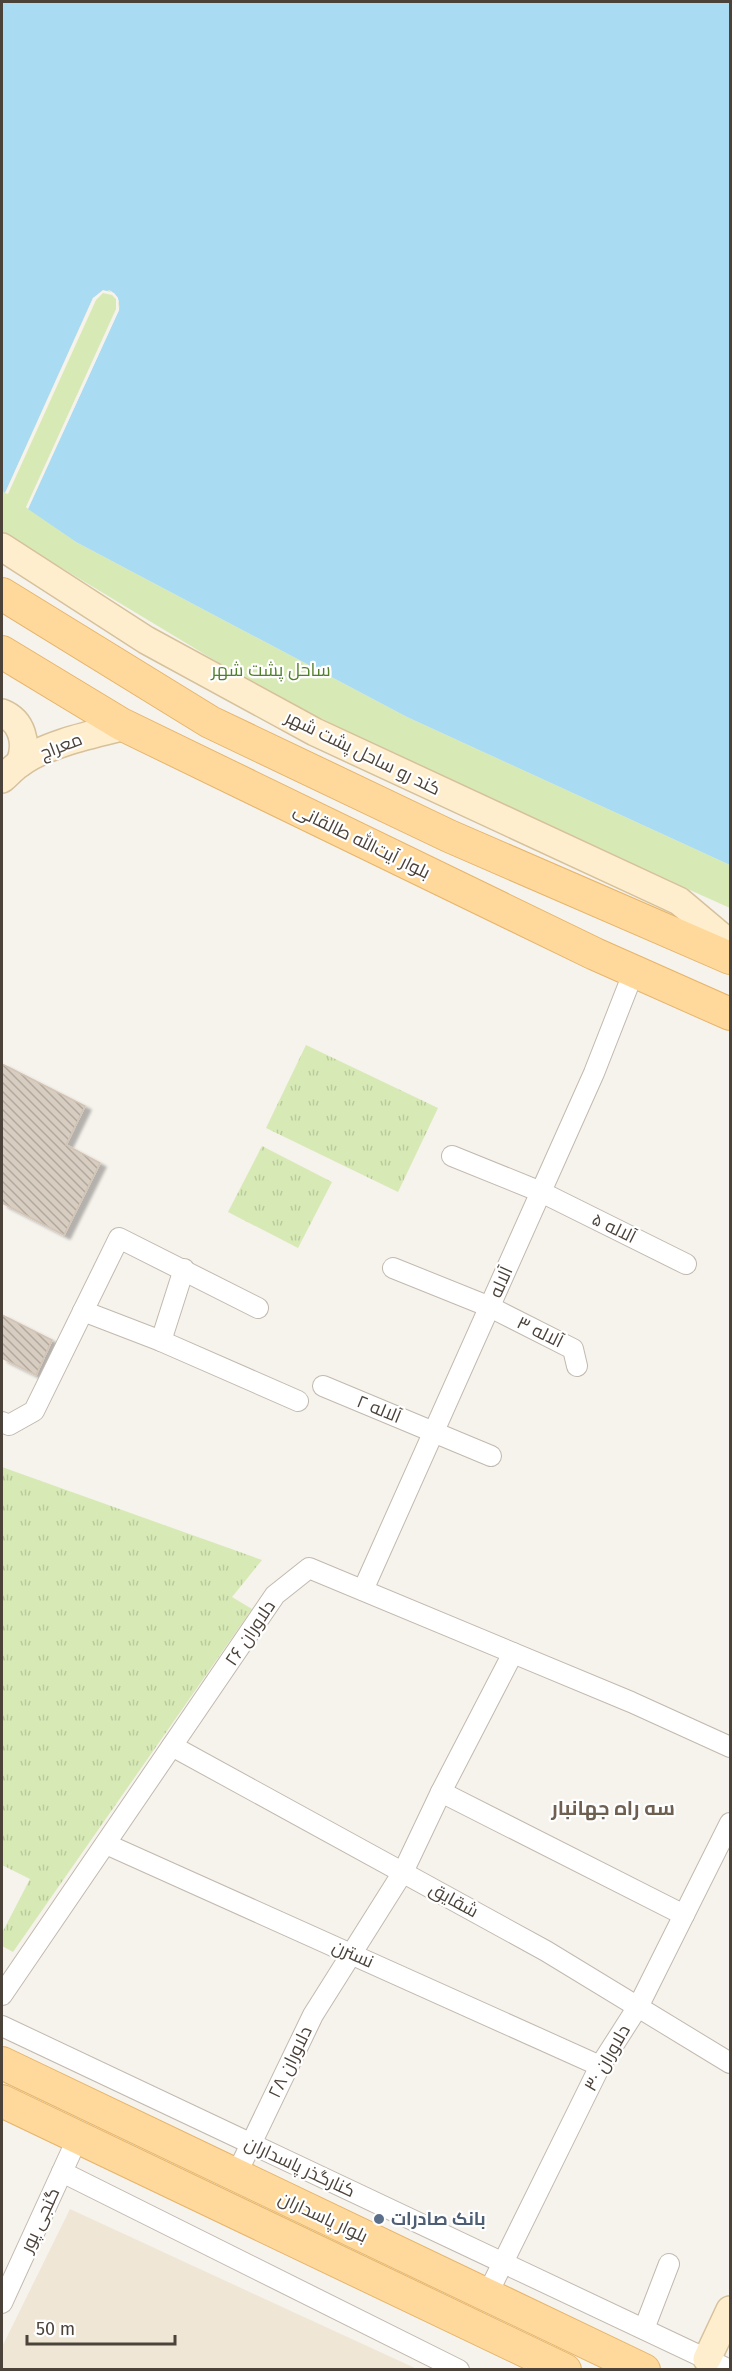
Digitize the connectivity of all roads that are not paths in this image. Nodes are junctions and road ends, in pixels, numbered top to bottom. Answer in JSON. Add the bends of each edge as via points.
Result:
{"nodes":[{"id":1,"x":2,"y":547,"type":"edge"},
{"id":2,"x":2,"y":594,"type":"edge"},
{"id":3,"x":2,"y":652,"type":"edge"},
{"id":4,"x":2,"y":713,"type":"edge"},
{"id":5,"x":126,"y":726,"type":"junction"},
{"id":6,"x":11,"y":771,"type":"edge"},
{"id":7,"x":730,"y":944,"type":"edge"},
{"id":8,"x":730,"y":958,"type":"edge"},
{"id":9,"x":634,"y":971,"type":"junction"},
{"id":10,"x":730,"y":1014,"type":"edge"},
{"id":11,"x":452,"y":1156,"type":"dead end"},
{"id":12,"x":541,"y":1192,"type":"junction"},
{"id":13,"x":686,"y":1264,"type":"dead end"},
{"id":14,"x":393,"y":1268,"type":"dead end"},
{"id":15,"x":184,"y":1269,"type":"junction"},
{"id":16,"x":490,"y":1307,"type":"junction"},
{"id":17,"x":258,"y":1308,"type":"dead end"},
{"id":18,"x":83,"y":1311,"type":"junction"},
{"id":19,"x":161,"y":1341,"type":"junction"},
{"id":20,"x":577,"y":1366,"type":"dead end"},
{"id":21,"x":323,"y":1386,"type":"dead end"},
{"id":22,"x":298,"y":1401,"type":"dead end"},
{"id":23,"x":2,"y":1422,"type":"edge"},
{"id":24,"x":435,"y":1431,"type":"junction"},
{"id":25,"x":491,"y":1456,"type":"dead end"},
{"id":26,"x":363,"y":1590,"type":"junction"},
{"id":27,"x":513,"y":1653,"type":"junction"},
{"id":28,"x":172,"y":1746,"type":"junction"},
{"id":29,"x":730,"y":1747,"type":"edge"},
{"id":30,"x":441,"y":1792,"type":"junction"},
{"id":31,"x":730,"y":1823,"type":"edge"},
{"id":32,"x":106,"y":1844,"type":"junction"},
{"id":33,"x":403,"y":1872,"type":"junction"},
{"id":34,"x":684,"y":1915,"type":"junction"},
{"id":35,"x":351,"y":1953,"type":"junction"},
{"id":36,"x":2,"y":1995,"type":"edge"},
{"id":37,"x":639,"y":2006,"type":"junction"},
{"id":38,"x":2,"y":2026,"type":"edge"},
{"id":39,"x":2,"y":2063,"type":"edge"},
{"id":40,"x":730,"y":2063,"type":"edge"},
{"id":41,"x":600,"y":2066,"type":"junction"},
{"id":42,"x":2,"y":2101,"type":"edge"},
{"id":43,"x":78,"y":2137,"type":"junction"},
{"id":44,"x":251,"y":2144,"type":"junction"},
{"id":45,"x":62,"y":2172,"type":"junction"},
{"id":46,"x":236,"y":2175,"type":"junction"},
{"id":47,"x":503,"y":2262,"type":"junction"},
{"id":48,"x":669,"y":2264,"type":"dead end"},
{"id":49,"x":487,"y":2295,"type":"junction"},
{"id":50,"x":2,"y":2303,"type":"edge"},
{"id":51,"x":730,"y":2310,"type":"edge"},
{"id":52,"x":644,"y":2329,"type":"junction"},
{"id":53,"x":719,"y":2364,"type":"edge"},
{"id":54,"x":459,"y":2370,"type":"edge"},
{"id":55,"x":565,"y":2370,"type":"edge"},
{"id":56,"x":644,"y":2370,"type":"edge"}],
"edges":[{"from":1,"to":7,"type":"street","name":"کند رو ساحل پشت شهر","via":[[146,640],[315,732],[679,901]]},
{"from":2,"to":8,"type":"main road","via":[[210,722],[449,836]]},
{"from":3,"to":5,"type":"main road","name":"بلوار آیت‌الله طالقانی"},
{"from":4,"to":6,"type":"street","via":[[14,720],[23,736],[24,745]]},
{"from":5,"to":6,"type":"street","name":"معراج","via":[[80,738]]},
{"from":5,"to":9,"type":"main road","name":"بلوار آیت‌الله طالقانی"},
{"from":9,"to":10,"type":"main road","name":"بلوار آیت‌الله طالقانی"},
{"from":9,"to":12,"type":"street","name":"آلاله"},
{"from":11,"to":12,"type":"street","name":"آلاله ۵"},
{"from":12,"to":13,"type":"street","name":"آلاله ۵"},
{"from":12,"to":16,"type":"street","name":"آلاله"},
{"from":14,"to":16,"type":"street","name":"آلاله ۳"},
{"from":15,"to":17,"type":"street"},
{"from":15,"to":18,"type":"street","via":[[119,1238]]},
{"from":15,"to":19,"type":"street"},
{"from":16,"to":20,"type":"street","name":"آلاله ۳","via":[[573,1349]]},
{"from":16,"to":24,"type":"street","name":"آلاله"},
{"from":18,"to":19,"type":"street"},
{"from":18,"to":23,"type":"street","via":[[34,1411],[9,1425]]},
{"from":19,"to":22,"type":"street"},
{"from":21,"to":24,"type":"street","name":"آلاله ۲"},
{"from":24,"to":25,"type":"street","name":"آلاله ۲"},
{"from":24,"to":26,"type":"street","name":"آلاله"},
{"from":26,"to":27,"type":"street","name":"دلاوران ۲۶"},
{"from":26,"to":28,"type":"street","name":"دلاوران ۲۶","via":[[309,1568],[275,1595]]},
{"from":27,"to":29,"type":"street","name":"دلاوران ۲۶"},
{"from":27,"to":30,"type":"street","name":"دلاوران ۲۸"},
{"from":28,"to":32,"type":"street","name":"دلاوران ۲۶"},
{"from":28,"to":33,"type":"street","name":"شقایق"},
{"from":30,"to":33,"type":"street","name":"دلاوران ۲۸"},
{"from":30,"to":34,"type":"street"},
{"from":31,"to":34,"type":"street","name":"دلاوران ۳۰"},
{"from":32,"to":35,"type":"street","name":"نسترن"},
{"from":32,"to":36,"type":"street","name":"دلاوران ۲۶"},
{"from":33,"to":35,"type":"street","name":"دلاوران ۲۸"},
{"from":33,"to":37,"type":"street","name":"شقایق"},
{"from":34,"to":37,"type":"street","name":"دلاوران ۳۰"},
{"from":35,"to":41,"type":"street","name":"نسترن"},
{"from":35,"to":44,"type":"street","name":"دلاوران ۲۸","via":[[313,2015]]},
{"from":37,"to":40,"type":"street","name":"شقایق"},
{"from":37,"to":41,"type":"street","name":"دلاوران ۳۰"},
{"from":38,"to":44,"type":"street","name":"کنارگذر پاسداران"},
{"from":39,"to":46,"type":"main road","name":"بلوار پاسداران"},
{"from":41,"to":47,"type":"street","name":"دلاوران ۳۰"},
{"from":42,"to":43,"type":"main road","name":"بلوار پاسداران"},
{"from":43,"to":45,"type":"street","name":"گنجی پور"},
{"from":43,"to":55,"type":"main road","name":"بلوار پاسداران"},
{"from":44,"to":46,"type":"street","name":"دلاوران ۲۸"},
{"from":44,"to":47,"type":"street","name":"کنارگذر پاسداران"},
{"from":45,"to":50,"type":"street","name":"گنجی پور"},
{"from":45,"to":54,"type":"street"},
{"from":46,"to":49,"type":"main road","name":"بلوار پاسداران"},
{"from":47,"to":49,"type":"street","name":"دلاوران ۳۰"},
{"from":47,"to":52,"type":"street","name":"کنارگذر پاسداران"},
{"from":48,"to":52,"type":"street"},
{"from":49,"to":56,"type":"main road","name":"بلوار پاسداران"},
{"from":51,"to":53,"type":"street"},
{"from":52,"to":53,"type":"street","name":"کنارگذر پاسداران"}]}
